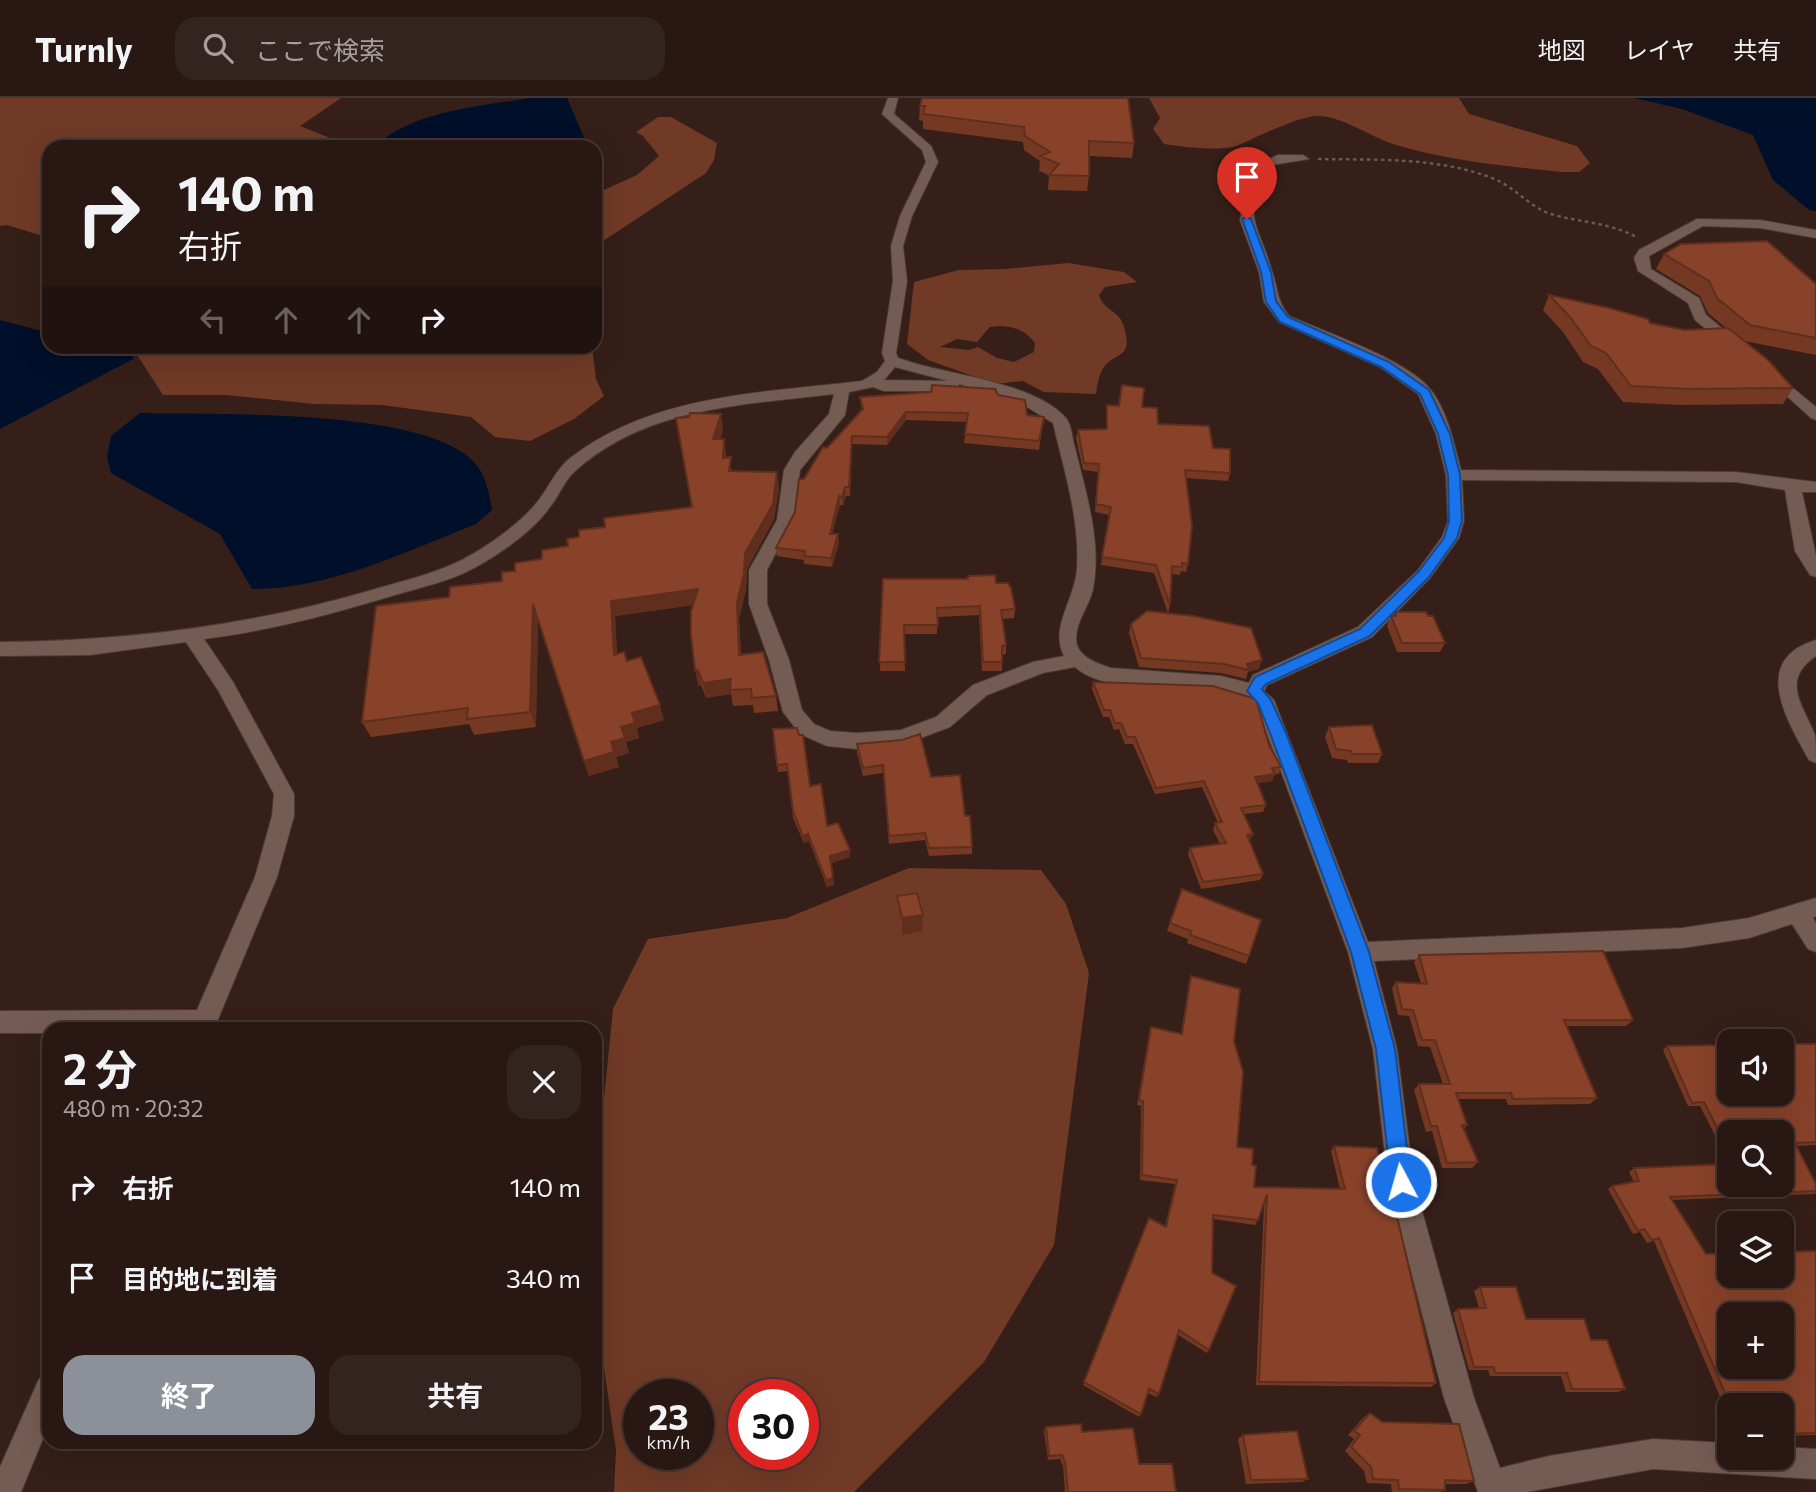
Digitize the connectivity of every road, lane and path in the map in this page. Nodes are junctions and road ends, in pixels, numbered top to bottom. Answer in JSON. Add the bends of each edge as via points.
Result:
{"nodes":[{"id":1,"x":893,"y":98,"type":"edge"},
{"id":2,"x":1303,"y":159,"type":"joint"},
{"id":3,"x":1816,"y":234,"type":"edge"},
{"id":4,"x":1654,"y":249,"type":"junction"},
{"id":5,"x":891,"y":361,"type":"junction"},
{"id":6,"x":872,"y":381,"type":"junction"},
{"id":7,"x":972,"y":383,"type":"junction"},
{"id":8,"x":842,"y":390,"type":"junction"},
{"id":9,"x":1816,"y":415,"type":"edge"},
{"id":10,"x":1454,"y":475,"type":"junction"},
{"id":11,"x":1793,"y":486,"type":"junction"},
{"id":12,"x":1816,"y":486,"type":"edge"},
{"id":13,"x":1816,"y":571,"type":"edge"},
{"id":14,"x":191,"y":635,"type":"junction"},
{"id":15,"x":1816,"y":647,"type":"edge"},
{"id":16,"x":0,"y":649,"type":"edge"},
{"id":17,"x":1076,"y":660,"type":"junction"},
{"id":18,"x":1254,"y":691,"type":"junction"},
{"id":19,"x":1816,"y":755,"type":"edge"},
{"id":20,"x":1806,"y":910,"type":"edge"},
{"id":21,"x":1816,"y":942,"type":"edge"},
{"id":22,"x":1360,"y":952,"type":"junction"},
{"id":23,"x":0,"y":1022,"type":"edge"},
{"id":24,"x":204,"y":1022,"type":"edge"},
{"id":25,"x":42,"y":1023,"type":"edge"},
{"id":26,"x":42,"y":1405,"type":"edge"},
{"id":27,"x":1816,"y":1464,"type":"edge"},
{"id":28,"x":1493,"y":1489,"type":"edge"},
{"id":29,"x":5,"y":1492,"type":"edge"}],
"edges":[{"from":1,"to":5,"type":"street","via":[[888,114],[893,123],[927,149],[932,162],[906,216],[898,246],[900,282]]},
{"from":2,"to":4,"type":"path","via":[[1391,160],[1478,172],[1504,182],[1544,212],[1616,224]]},
{"from":2,"to":10,"type":"street","via":[[1268,163],[1253,188],[1247,219],[1266,272],[1271,302],[1284,319],[1385,364],[1425,392],[1444,434]]},
{"from":3,"to":4,"type":"street","via":[[1760,224],[1701,222]]},
{"from":4,"to":9,"type":"street","via":[[1641,258],[1645,271],[1694,301],[1699,317]]},
{"from":5,"to":6,"type":"street"},
{"from":5,"to":7,"type":"street"},
{"from":6,"to":7,"type":"street","via":[[884,386]]},
{"from":6,"to":8,"type":"street"},
{"from":7,"to":17,"type":"street","via":[[1048,411],[1060,421],[1087,547],[1084,592],[1068,628],[1067,646]]},
{"from":8,"to":14,"type":"street","via":[[704,405],[643,422],[600,443],[565,471],[542,506],[502,542],[468,564],[328,609]]},
{"from":8,"to":17,"type":"street","via":[[837,415],[792,470],[785,520],[758,570],[758,604],[793,712],[807,729],[827,738],[858,741],[902,737],[943,722],[980,690],[1040,667]]},
{"from":10,"to":11,"type":"street","via":[[1736,477]]},
{"from":10,"to":18,"type":"street","via":[[1455,521],[1450,538],[1409,590],[1365,632],[1260,680]]},
{"from":11,"to":12,"type":"street"},
{"from":11,"to":13,"type":"street","via":[[1804,551]]},
{"from":14,"to":16,"type":"street","via":[[90,648]]},
{"from":14,"to":24,"type":"street","via":[[226,687],[284,794],[286,811],[265,878]]},
{"from":15,"to":19,"type":"street","via":[[1794,663],[1786,680],[1794,713]]},
{"from":17,"to":18,"type":"street","via":[[1100,672],[1130,678],[1236,684]]},
{"from":18,"to":22,"type":"street","via":[[1264,700],[1278,733]]},
{"from":20,"to":21,"type":"street"},
{"from":20,"to":22,"type":"street","via":[[1749,928],[1682,938]]},
{"from":22,"to":28,"type":"street","via":[[1385,1049],[1401,1182],[1459,1398]]},
{"from":23,"to":25,"type":"street"},
{"from":26,"to":29,"type":"street"},
{"from":27,"to":28,"type":"street","via":[[1653,1454],[1549,1471]]}]}
